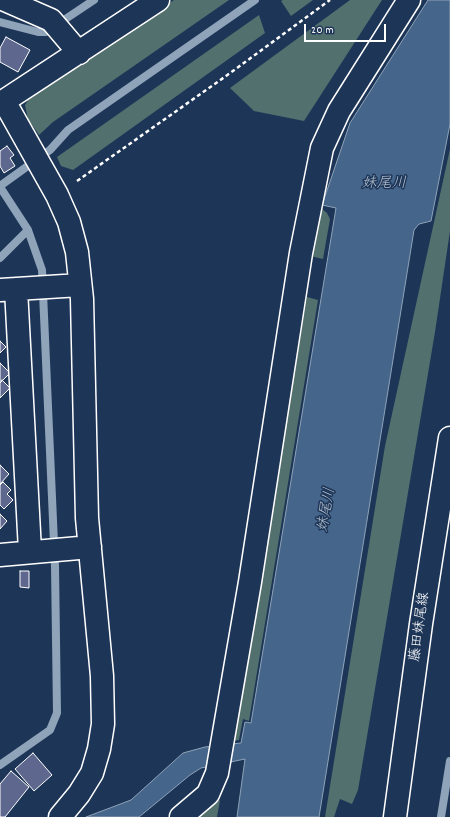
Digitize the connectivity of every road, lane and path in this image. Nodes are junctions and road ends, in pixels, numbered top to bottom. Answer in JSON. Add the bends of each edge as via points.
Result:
{"nodes":[{"id":1,"x":4,"y":0,"type":"edge"},
{"id":2,"x":158,"y":0,"type":"edge"},
{"id":3,"x":330,"y":0,"type":"edge"},
{"id":4,"x":409,"y":0,"type":"edge"},
{"id":5,"x":79,"y":53,"type":"junction"},
{"id":6,"x":2,"y":99,"type":"edge"},
{"id":7,"x":57,"y":195,"type":"junction"},
{"id":8,"x":80,"y":285,"type":"junction"},
{"id":9,"x":13,"y":289,"type":"edge"},
{"id":10,"x":450,"y":438,"type":"edge"},
{"id":11,"x":90,"y":547,"type":"junction"},
{"id":12,"x":33,"y":551,"type":"junction"},
{"id":13,"x":0,"y":555,"type":"edge"},
{"id":14,"x":60,"y":817,"type":"edge"},
{"id":15,"x":181,"y":817,"type":"edge"},
{"id":16,"x":395,"y":817,"type":"edge"}],
"edges":[{"from":1,"to":5,"type":"street","via":[[57,27]]},
{"from":2,"to":5,"type":"street"},
{"from":3,"to":7,"type":"path"},
{"from":4,"to":15,"type":"street","via":[[339,111],[322,148],[301,253],[217,774],[208,794]]},
{"from":5,"to":6,"type":"street"},
{"from":6,"to":7,"type":"street"},
{"from":7,"to":8,"type":"street","via":[[69,222],[77,252]]},
{"from":8,"to":9,"type":"street"},
{"from":8,"to":11,"type":"street"},
{"from":9,"to":12,"type":"street"},
{"from":10,"to":16,"type":"street","name":"藤田妹尾線"},
{"from":11,"to":12,"type":"street"},
{"from":11,"to":14,"type":"street","via":[[102,676],[103,724],[92,773]]},
{"from":12,"to":13,"type":"street"}]}
